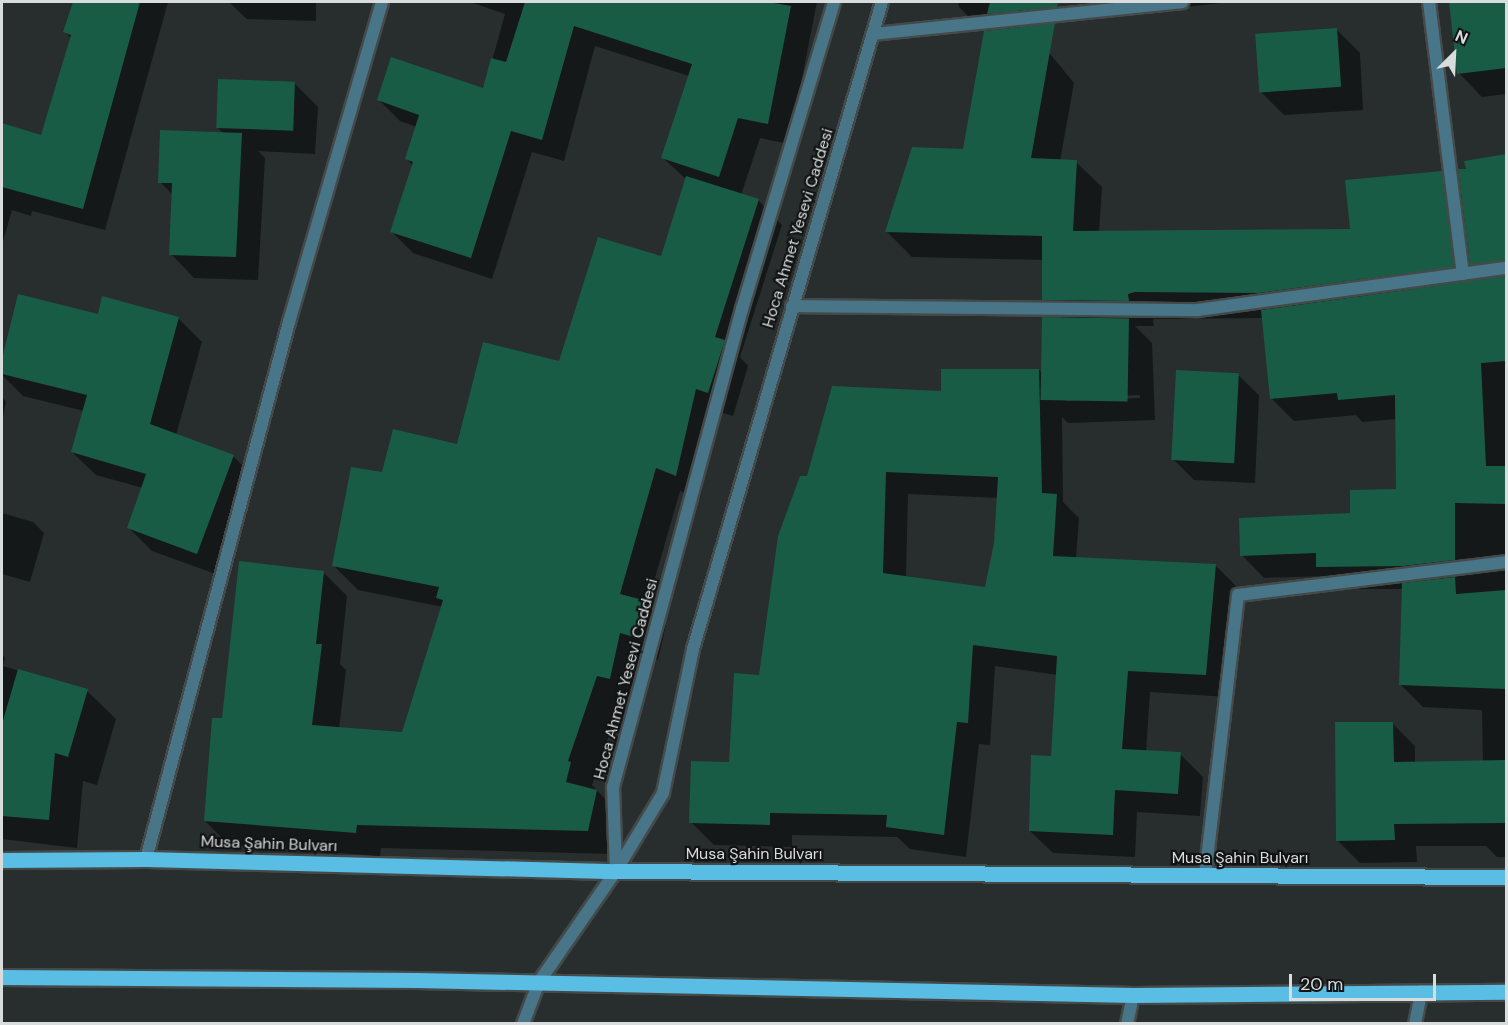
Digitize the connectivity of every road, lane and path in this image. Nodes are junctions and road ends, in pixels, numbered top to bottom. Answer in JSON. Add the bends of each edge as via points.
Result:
{"nodes":[{"id":1,"x":382,"y":2,"type":"edge"},
{"id":2,"x":834,"y":2,"type":"edge"},
{"id":3,"x":882,"y":2,"type":"edge"},
{"id":4,"x":1182,"y":2,"type":"edge"},
{"id":5,"x":1429,"y":2,"type":"edge"},
{"id":6,"x":873,"y":34,"type":"junction"},
{"id":7,"x":1506,"y":268,"type":"edge"},
{"id":8,"x":1463,"y":274,"type":"junction"},
{"id":9,"x":792,"y":306,"type":"junction"},
{"id":10,"x":1506,"y":562,"type":"edge"},
{"id":11,"x":146,"y":859,"type":"junction"},
{"id":12,"x":2,"y":860,"type":"edge"},
{"id":13,"x":616,"y":872,"type":"junction"},
{"id":14,"x":1205,"y":876,"type":"junction"},
{"id":15,"x":1506,"y":877,"type":"edge"},
{"id":16,"x":2,"y":977,"type":"edge"},
{"id":17,"x":539,"y":982,"type":"junction"},
{"id":18,"x":1421,"y":992,"type":"junction"},
{"id":19,"x":1506,"y":992,"type":"edge"},
{"id":20,"x":1133,"y":995,"type":"junction"},
{"id":21,"x":523,"y":1023,"type":"edge"},
{"id":22,"x":1127,"y":1023,"type":"edge"},
{"id":23,"x":1415,"y":1023,"type":"edge"}],
"edges":[{"from":1,"to":11,"type":"street","via":[[289,322]]},
{"from":2,"to":13,"type":"street","name":"Hoca Ahmet Yesevi Caddesi","via":[[742,309],[613,787]]},
{"from":3,"to":6,"type":"street","name":"Hoca Ahmet Yesevi Caddesi"},
{"from":4,"to":6,"type":"street"},
{"from":5,"to":8,"type":"street"},
{"from":6,"to":9,"type":"street","name":"Hoca Ahmet Yesevi Caddesi"},
{"from":7,"to":8,"type":"street"},
{"from":8,"to":9,"type":"street","via":[[1198,310]]},
{"from":9,"to":13,"type":"street","name":"Hoca Ahmet Yesevi Caddesi","via":[[693,649],[663,794]]},
{"from":10,"to":14,"type":"street","via":[[1238,595]]},
{"from":11,"to":12,"type":"main road","name":"Musa Şahin Bulvarı"},
{"from":11,"to":13,"type":"main road","name":"Musa Şahin Bulvarı"},
{"from":13,"to":14,"type":"main road","name":"Musa Şahin Bulvarı"},
{"from":13,"to":17,"type":"street"},
{"from":14,"to":15,"type":"main road","name":"Musa Şahin Bulvarı"},
{"from":16,"to":17,"type":"main road"},
{"from":17,"to":20,"type":"main road"},
{"from":17,"to":21,"type":"street"},
{"from":18,"to":19,"type":"main road"},
{"from":18,"to":20,"type":"main road"},
{"from":18,"to":23,"type":"street"},
{"from":20,"to":22,"type":"street"}]}
